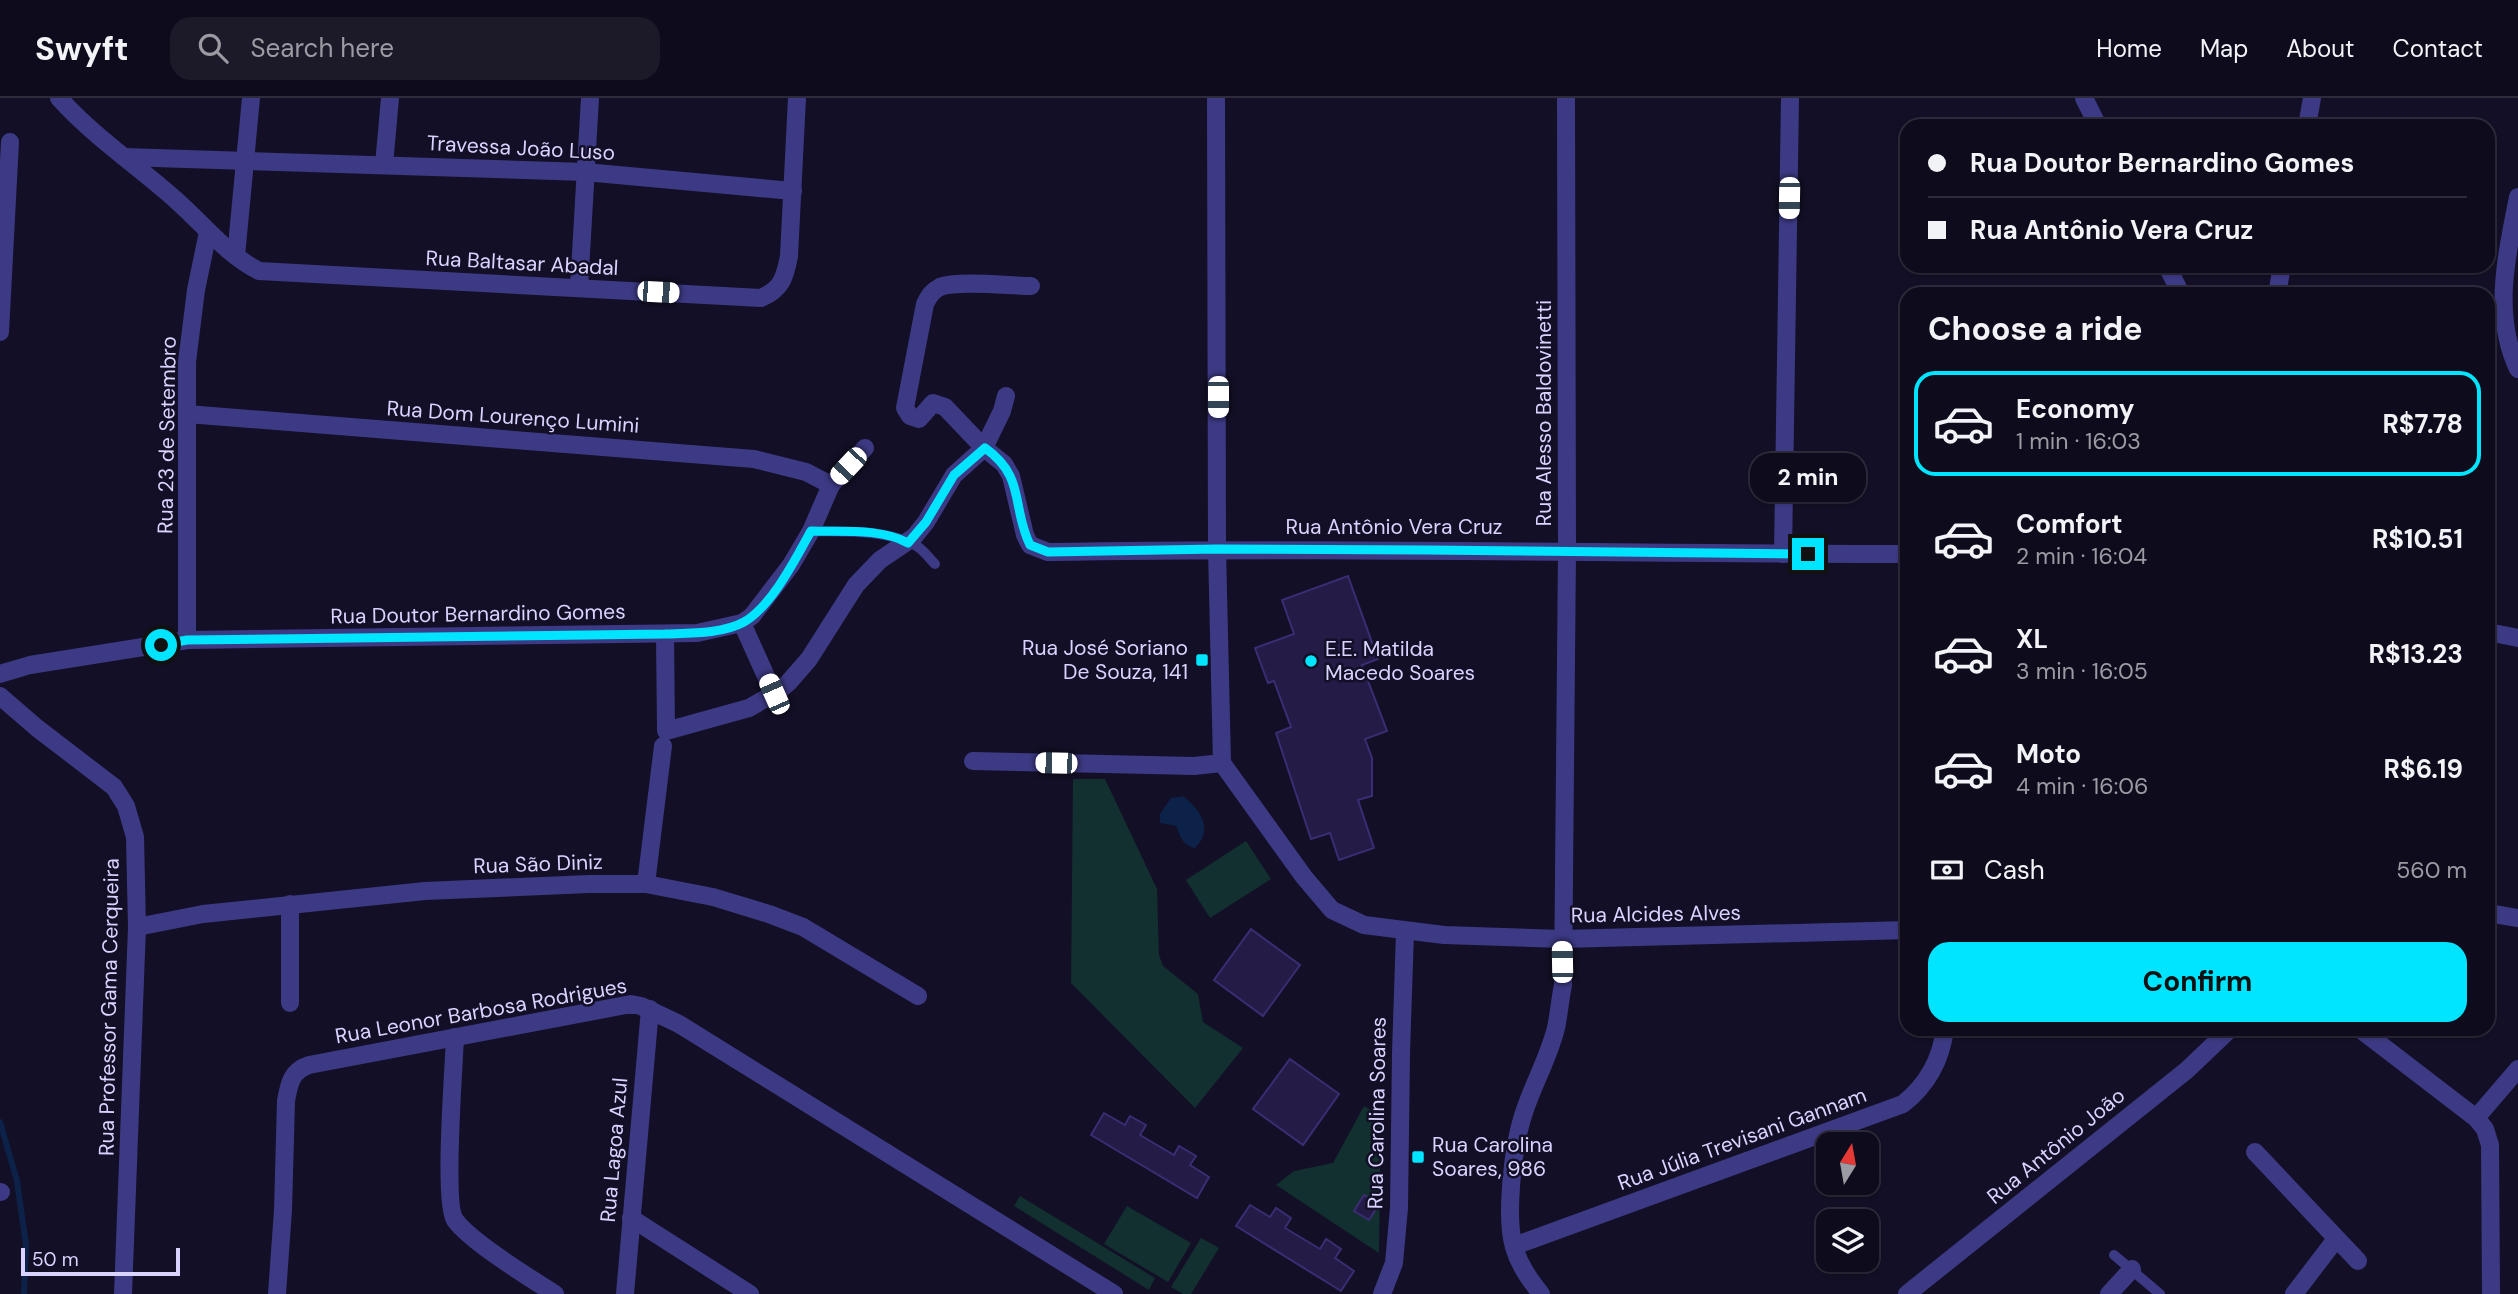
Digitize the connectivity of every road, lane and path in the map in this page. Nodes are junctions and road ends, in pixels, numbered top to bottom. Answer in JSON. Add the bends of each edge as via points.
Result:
{"nodes":[{"id":1,"x":59,"y":98,"type":"edge"},
{"id":2,"x":251,"y":98,"type":"edge"},
{"id":3,"x":390,"y":98,"type":"edge"},
{"id":4,"x":590,"y":98,"type":"edge"},
{"id":5,"x":797,"y":98,"type":"edge"},
{"id":6,"x":1216,"y":98,"type":"edge"},
{"id":7,"x":1566,"y":98,"type":"edge"},
{"id":8,"x":1790,"y":98,"type":"edge"},
{"id":9,"x":2084,"y":98,"type":"edge"},
{"id":10,"x":2312,"y":98,"type":"edge"},
{"id":11,"x":2094,"y":119,"type":"edge"},
{"id":12,"x":2308,"y":119,"type":"edge"},
{"id":13,"x":10,"y":142,"type":"dead end"},
{"id":14,"x":124,"y":157,"type":"junction"},
{"id":15,"x":246,"y":160,"type":"junction"},
{"id":16,"x":384,"y":165,"type":"junction"},
{"id":17,"x":584,"y":172,"type":"junction"},
{"id":18,"x":793,"y":191,"type":"junction"},
{"id":19,"x":2518,"y":197,"type":"edge"},
{"id":20,"x":208,"y":232,"type":"junction"},
{"id":21,"x":236,"y":256,"type":"junction"},
{"id":22,"x":1031,"y":286,"type":"dead end"},
{"id":23,"x":579,"y":288,"type":"junction"},
{"id":24,"x":0,"y":332,"type":"edge"},
{"id":25,"x":2518,"y":369,"type":"edge"},
{"id":26,"x":1006,"y":396,"type":"dead end"},
{"id":27,"x":187,"y":414,"type":"junction"},
{"id":28,"x":865,"y":448,"type":"dead end"},
{"id":29,"x":985,"y":448,"type":"junction"},
{"id":30,"x":831,"y":485,"type":"junction"},
{"id":31,"x":811,"y":531,"type":"junction"},
{"id":32,"x":908,"y":543,"type":"junction"},
{"id":33,"x":1217,"y":549,"type":"junction"},
{"id":34,"x":1567,"y":551,"type":"junction"},
{"id":35,"x":1783,"y":554,"type":"junction"},
{"id":36,"x":1900,"y":554,"type":"edge"},
{"id":37,"x":935,"y":564,"type":"dead end"},
{"id":38,"x":742,"y":623,"type":"junction"},
{"id":39,"x":2495,"y":633,"type":"edge"},
{"id":40,"x":665,"y":634,"type":"junction"},
{"id":41,"x":2518,"y":638,"type":"edge"},
{"id":42,"x":187,"y":640,"type":"junction"},
{"id":43,"x":0,"y":674,"type":"edge"},
{"id":44,"x":774,"y":694,"type":"junction"},
{"id":45,"x":0,"y":696,"type":"edge"},
{"id":46,"x":664,"y":738,"type":"junction"},
{"id":47,"x":973,"y":761,"type":"dead end"},
{"id":48,"x":1222,"y":763,"type":"junction"},
{"id":49,"x":646,"y":884,"type":"junction"},
{"id":50,"x":290,"y":904,"type":"junction"},
{"id":51,"x":2495,"y":914,"type":"edge"},
{"id":52,"x":2518,"y":918,"type":"edge"},
{"id":53,"x":137,"y":927,"type":"junction"},
{"id":54,"x":1900,"y":930,"type":"edge"},
{"id":55,"x":1405,"y":932,"type":"junction"},
{"id":56,"x":1562,"y":939,"type":"junction"},
{"id":57,"x":918,"y":996,"type":"dead end"},
{"id":58,"x":290,"y":1003,"type":"dead end"},
{"id":59,"x":650,"y":1009,"type":"junction"},
{"id":60,"x":1943,"y":1036,"type":"edge"},
{"id":61,"x":2223,"y":1036,"type":"edge"},
{"id":62,"x":2369,"y":1036,"type":"edge"},
{"id":63,"x":455,"y":1037,"type":"junction"},
{"id":64,"x":2518,"y":1069,"type":"edge"},
{"id":65,"x":2476,"y":1118,"type":"junction"},
{"id":66,"x":2255,"y":1152,"type":"dead end"},
{"id":67,"x":631,"y":1218,"type":"junction"},
{"id":68,"x":2336,"y":1238,"type":"junction"},
{"id":69,"x":1514,"y":1246,"type":"junction"},
{"id":70,"x":2115,"y":1255,"type":"dead end"},
{"id":71,"x":2358,"y":1261,"type":"dead end"},
{"id":72,"x":2132,"y":1269,"type":"junction"},
{"id":73,"x":123,"y":1294,"type":"edge"},
{"id":74,"x":277,"y":1294,"type":"edge"},
{"id":75,"x":555,"y":1294,"type":"edge"},
{"id":76,"x":625,"y":1294,"type":"edge"},
{"id":77,"x":750,"y":1294,"type":"edge"},
{"id":78,"x":1114,"y":1294,"type":"edge"},
{"id":79,"x":1382,"y":1294,"type":"edge"},
{"id":80,"x":1541,"y":1294,"type":"edge"},
{"id":81,"x":1908,"y":1294,"type":"edge"},
{"id":82,"x":2109,"y":1294,"type":"edge"},
{"id":83,"x":2160,"y":1294,"type":"edge"},
{"id":84,"x":2294,"y":1294,"type":"edge"},
{"id":85,"x":2491,"y":1294,"type":"edge"}],
"edges":[{"from":1,"to":14,"type":"street","name":"Rua Baltasar Abadal"},
{"from":2,"to":15,"type":"street"},
{"from":3,"to":16,"type":"street"},
{"from":4,"to":17,"type":"street"},
{"from":5,"to":18,"type":"street","name":"Rua Baltasar Abadal"},
{"from":6,"to":33,"type":"street"},
{"from":7,"to":34,"type":"street","name":"Rua Alesso Baldovinetti"},
{"from":8,"to":35,"type":"street"},
{"from":9,"to":11,"type":"street"},
{"from":10,"to":12,"type":"street"},
{"from":13,"to":24,"type":"street"},
{"from":14,"to":15,"type":"street","name":"Travessa João Luso"},
{"from":14,"to":20,"type":"street","name":"Rua Baltasar Abadal"},
{"from":15,"to":16,"type":"street","name":"Travessa João Luso"},
{"from":15,"to":21,"type":"street"},
{"from":16,"to":17,"type":"street","name":"Travessa João Luso"},
{"from":17,"to":18,"type":"street","name":"Travessa João Luso"},
{"from":17,"to":23,"type":"street"},
{"from":18,"to":23,"type":"street","name":"Rua Baltasar Abadal","via":[[785,277],[776,292],[761,298]]},
{"from":19,"to":25,"type":"street","via":[[2503,298],[2510,353]]},
{"from":20,"to":21,"type":"street","name":"Rua Baltasar Abadal"},
{"from":20,"to":27,"type":"street","name":"Rua 23 de Setembro","via":[[187,362]]},
{"from":21,"to":23,"type":"street","name":"Rua Baltasar Abadal","via":[[259,271],[277,274]]},
{"from":22,"to":29,"type":"street","via":[[941,287],[925,304],[905,412],[919,419],[929,405],[938,403]]},
{"from":26,"to":29,"type":"street"},
{"from":27,"to":30,"type":"street","name":"Rua Dom Lourenço Lumini","via":[[754,459],[806,472]]},
{"from":27,"to":42,"type":"street","name":"Rua 23 de Setembro"},
{"from":28,"to":30,"type":"street"},
{"from":29,"to":32,"type":"street","via":[[954,475]]},
{"from":29,"to":33,"type":"street","name":"Rua Antônio Vera Cruz","via":[[1011,475],[1030,545],[1048,552]]},
{"from":30,"to":31,"type":"street"},
{"from":31,"to":32,"type":"lane","via":[[874,534]]},
{"from":31,"to":38,"type":"street","via":[[769,597]]},
{"from":32,"to":37,"type":"lane"},
{"from":32,"to":44,"type":"street","via":[[869,570],[809,659]]},
{"from":33,"to":34,"type":"street","name":"Rua Antônio Vera Cruz"},
{"from":33,"to":48,"type":"street"},
{"from":34,"to":35,"type":"street","name":"Rua Antônio Vera Cruz"},
{"from":34,"to":56,"type":"street","name":"Rua Alesso Baldovinetti"},
{"from":35,"to":36,"type":"street","name":"Rua Antônio Vera Cruz"},
{"from":38,"to":40,"type":"street","name":"Rua Doutor Bernardino Gomes","via":[[697,633]]},
{"from":38,"to":44,"type":"street"},
{"from":39,"to":41,"type":"street"},
{"from":40,"to":42,"type":"street","name":"Rua Doutor Bernardino Gomes"},
{"from":40,"to":46,"type":"street"},
{"from":42,"to":43,"type":"street","name":"Rua Doutor Bernardino Gomes"},
{"from":44,"to":46,"type":"street","via":[[749,708]]},
{"from":45,"to":53,"type":"street","name":"Rua Professor Gama Cerqueira","via":[[120,794],[135,837]]},
{"from":46,"to":49,"type":"street"},
{"from":47,"to":48,"type":"street"},
{"from":48,"to":55,"type":"street","name":"Rua Alcides Alves","via":[[1332,910],[1364,925]]},
{"from":49,"to":50,"type":"street","name":"Rua São Diniz","via":[[425,891]]},
{"from":49,"to":57,"type":"street","name":"Rua São Diniz","via":[[713,897],[792,923]]},
{"from":50,"to":53,"type":"street","name":"Rua São Diniz"},
{"from":50,"to":58,"type":"street"},
{"from":51,"to":52,"type":"street"},
{"from":53,"to":73,"type":"street","name":"Rua Professor Gama Cerqueira"},
{"from":54,"to":56,"type":"street","name":"Rua Alcides Alves"},
{"from":55,"to":56,"type":"street","name":"Rua Alcides Alves"},
{"from":55,"to":79,"type":"street","name":"Rua Carolina Soares","via":[[1399,1208],[1394,1263]]},
{"from":56,"to":69,"type":"street","name":"Rua Alesso Baldovinetti","via":[[1563,985],[1556,1028],[1522,1118],[1514,1161]]},
{"from":59,"to":63,"type":"street","name":"Rua Leonor Barbosa Rodrigues","via":[[631,1004]]},
{"from":59,"to":67,"type":"street","name":"Rua Lagoa Azul"},
{"from":59,"to":78,"type":"street","name":"Rua Leonor Barbosa Rodrigues"},
{"from":60,"to":69,"type":"street","name":"Rua Júlia Trevisani Gannam","via":[[1928,1080],[1903,1104]]},
{"from":61,"to":81,"type":"street","name":"Rua Antônio João","via":[[2187,1070]]},
{"from":62,"to":65,"type":"street"},
{"from":63,"to":74,"type":"street","name":"Rua Leonor Barbosa Rodrigues","via":[[309,1065],[292,1076],[286,1101]]},
{"from":63,"to":75,"type":"street","via":[[449,1174],[452,1214],[467,1233]]},
{"from":64,"to":65,"type":"street"},
{"from":65,"to":85,"type":"street","via":[[2490,1145]]},
{"from":66,"to":68,"type":"street"},
{"from":67,"to":76,"type":"street","name":"Rua Lagoa Azul"},
{"from":67,"to":77,"type":"street"},
{"from":68,"to":71,"type":"street"},
{"from":68,"to":84,"type":"street"},
{"from":69,"to":80,"type":"street"},
{"from":70,"to":72,"type":"lane"},
{"from":72,"to":82,"type":"street"},
{"from":72,"to":83,"type":"lane"}]}
